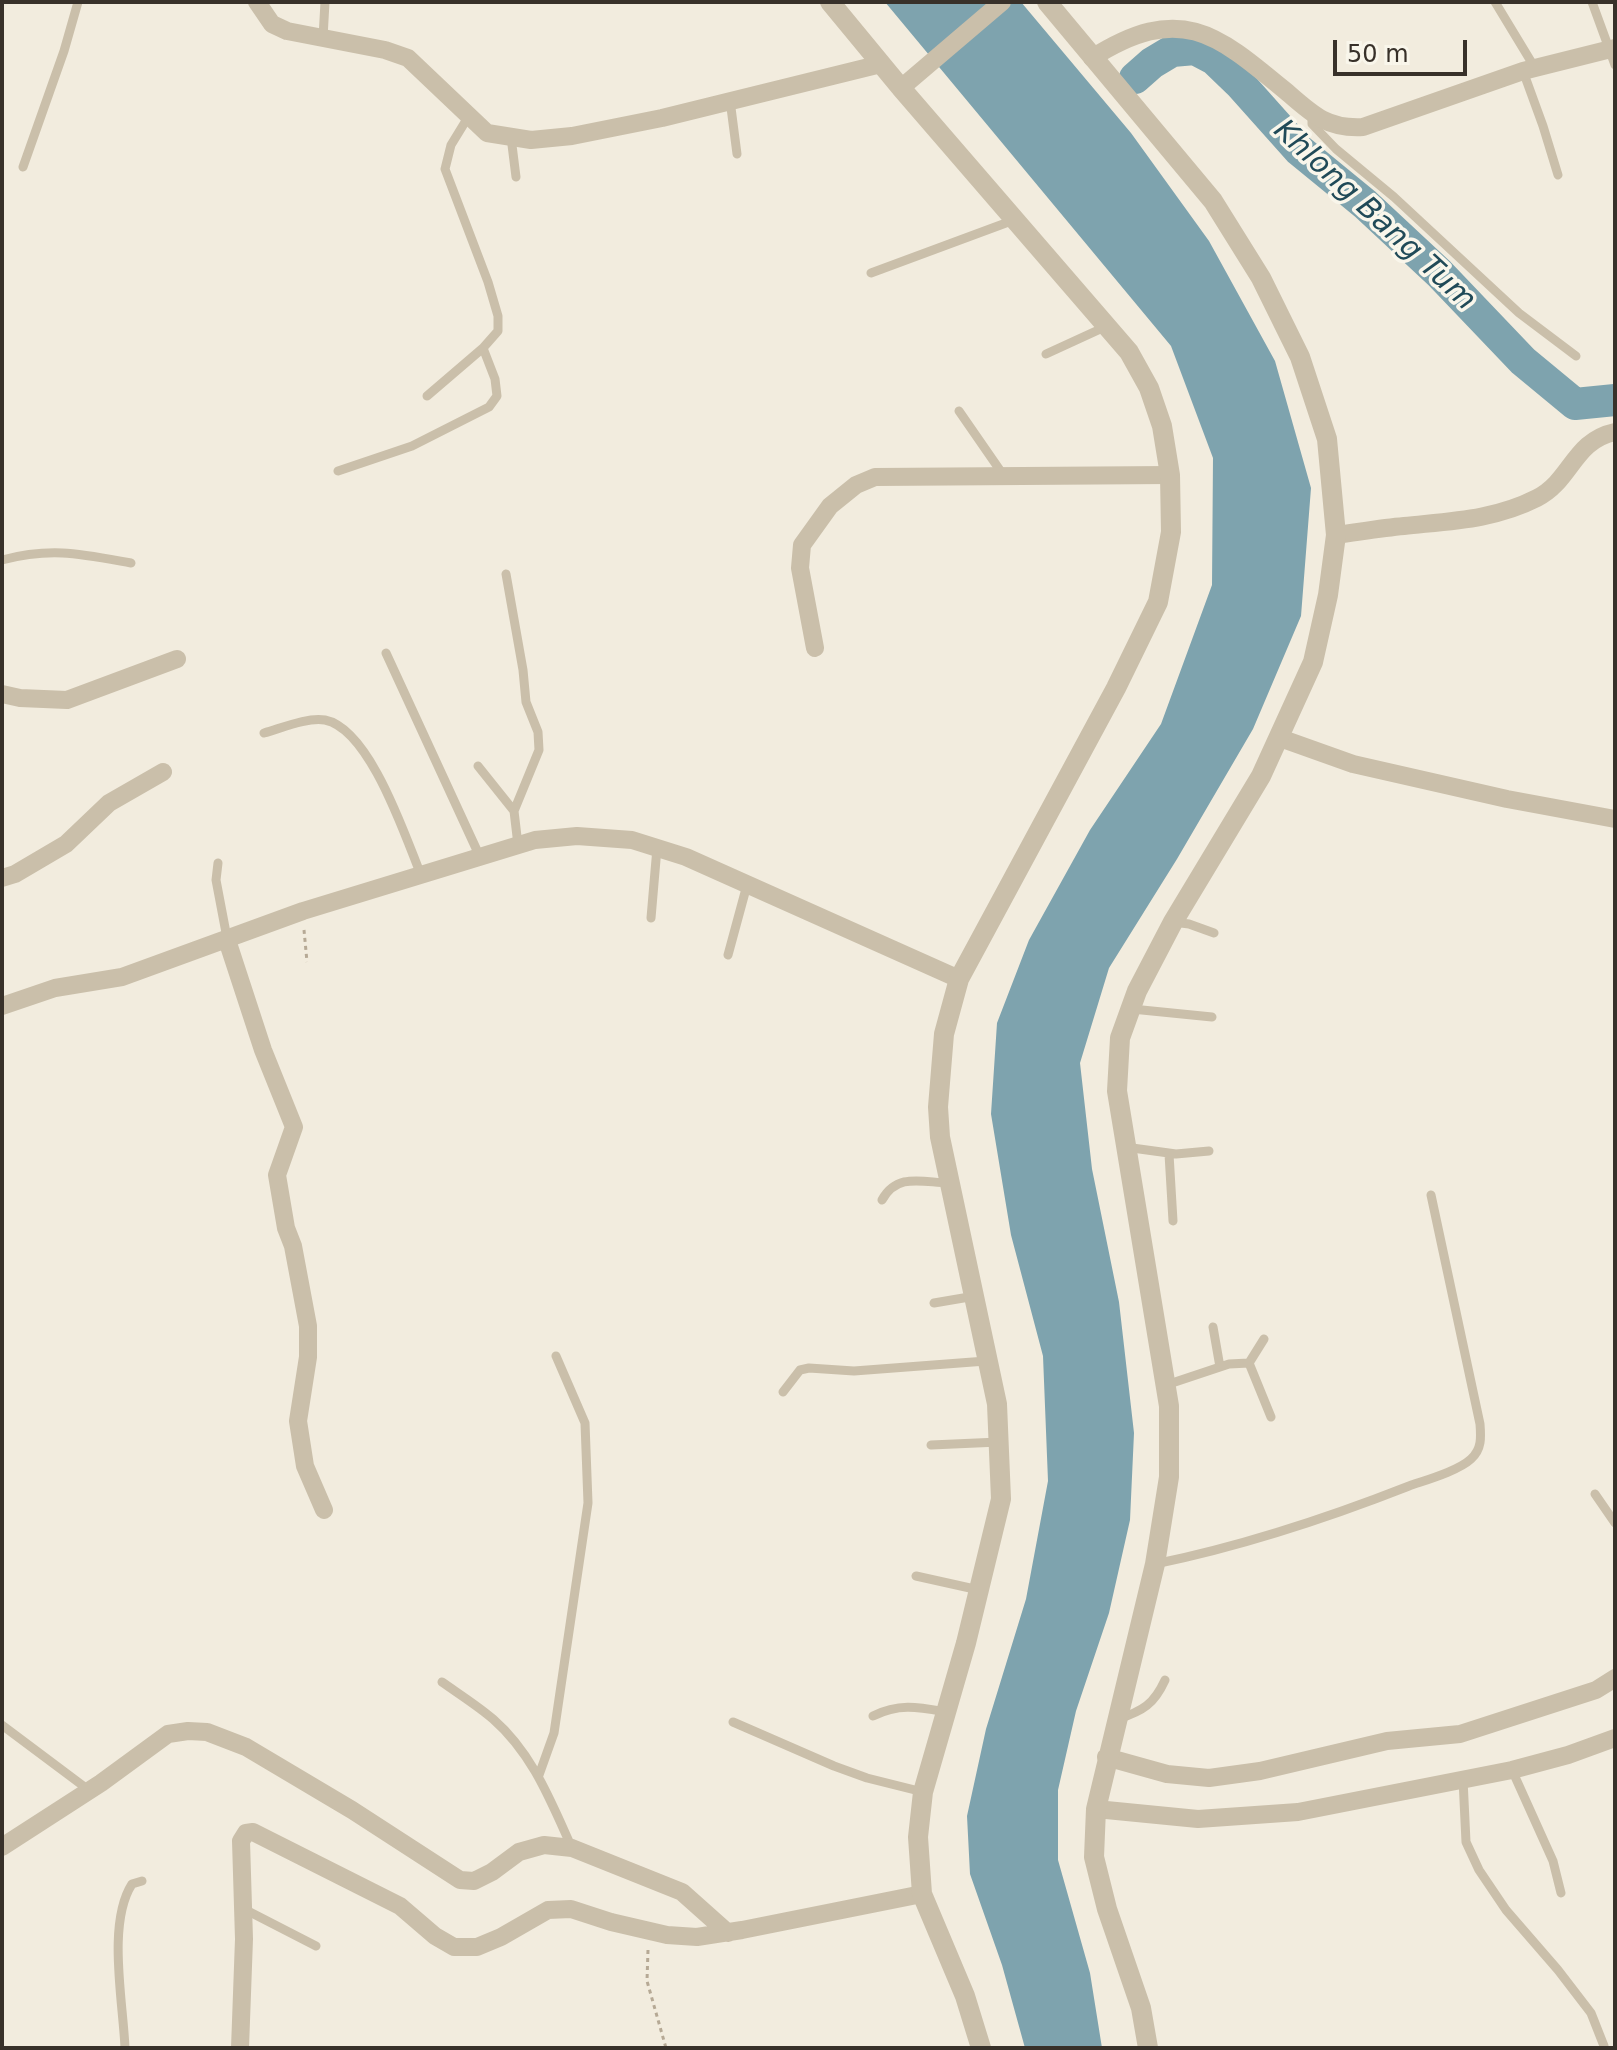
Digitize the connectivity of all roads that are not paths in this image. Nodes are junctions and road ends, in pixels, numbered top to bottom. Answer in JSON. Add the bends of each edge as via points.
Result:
{"nodes":[{"id":1,"x":78,"y":2,"type":"edge"},
{"id":2,"x":257,"y":2,"type":"edge"},
{"id":3,"x":325,"y":2,"type":"edge"},
{"id":4,"x":830,"y":2,"type":"edge"},
{"id":5,"x":1002,"y":2,"type":"edge"},
{"id":6,"x":1047,"y":2,"type":"edge"},
{"id":7,"x":1495,"y":2,"type":"edge"},
{"id":8,"x":1592,"y":2,"type":"edge"},
{"id":9,"x":323,"y":38,"type":"junction"},
{"id":10,"x":1613,"y":54,"type":"edge"},
{"id":11,"x":1092,"y":58,"type":"junction"},
{"id":12,"x":881,"y":64,"type":"junction"},
{"id":13,"x":1529,"y":70,"type":"junction"},
{"id":14,"x":901,"y":88,"type":"junction"},
{"id":15,"x":730,"y":100,"type":"junction"},
{"id":16,"x":1312,"y":113,"type":"junction"},
{"id":17,"x":470,"y":114,"type":"junction"},
{"id":18,"x":511,"y":137,"type":"junction"},
{"id":19,"x":737,"y":154,"type":"dead end"},
{"id":20,"x":23,"y":167,"type":"dead end"},
{"id":21,"x":1558,"y":175,"type":"dead end"},
{"id":22,"x":516,"y":177,"type":"dead end"},
{"id":23,"x":1015,"y":219,"type":"junction"},
{"id":24,"x":871,"y":273,"type":"dead end"},
{"id":25,"x":1107,"y":326,"type":"junction"},
{"id":26,"x":483,"y":348,"type":"junction"},
{"id":27,"x":1046,"y":354,"type":"dead end"},
{"id":28,"x":1576,"y":356,"type":"dead end"},
{"id":29,"x":427,"y":396,"type":"dead end"},
{"id":30,"x":959,"y":411,"type":"dead end"},
{"id":31,"x":1615,"y":432,"type":"edge"},
{"id":32,"x":338,"y":471,"type":"dead end"},
{"id":33,"x":1170,"y":475,"type":"junction"},
{"id":34,"x":1004,"y":476,"type":"junction"},
{"id":35,"x":1336,"y":535,"type":"junction"},
{"id":36,"x":2,"y":560,"type":"edge"},
{"id":37,"x":131,"y":563,"type":"dead end"},
{"id":38,"x":506,"y":574,"type":"dead end"},
{"id":39,"x":815,"y":648,"type":"dead end"},
{"id":40,"x":386,"y":653,"type":"dead end"},
{"id":41,"x":177,"y":659,"type":"dead end"},
{"id":42,"x":2,"y":694,"type":"edge"},
{"id":43,"x":264,"y":733,"type":"dead end"},
{"id":44,"x":1280,"y":738,"type":"junction"},
{"id":45,"x":478,"y":766,"type":"dead end"},
{"id":46,"x":163,"y":772,"type":"dead end"},
{"id":47,"x":514,"y":811,"type":"junction"},
{"id":48,"x":1615,"y":819,"type":"edge"},
{"id":49,"x":518,"y":845,"type":"junction"},
{"id":50,"x":657,"y":848,"type":"junction"},
{"id":51,"x":480,"y":857,"type":"junction"},
{"id":52,"x":218,"y":863,"type":"dead end"},
{"id":53,"x":421,"y":875,"type":"junction"},
{"id":54,"x":2,"y":878,"type":"edge"},
{"id":55,"x":747,"y":885,"type":"junction"},
{"id":56,"x":651,"y":918,"type":"dead end"},
{"id":57,"x":1173,"y":922,"type":"junction"},
{"id":58,"x":1214,"y":933,"type":"dead end"},
{"id":59,"x":227,"y":940,"type":"junction"},
{"id":60,"x":728,"y":955,"type":"dead end"},
{"id":61,"x":959,"y":979,"type":"junction"},
{"id":62,"x":2,"y":1006,"type":"edge"},
{"id":63,"x":1130,"y":1009,"type":"junction"},
{"id":64,"x":1212,"y":1017,"type":"dead end"},
{"id":65,"x":1125,"y":1147,"type":"junction"},
{"id":66,"x":1209,"y":1151,"type":"dead end"},
{"id":67,"x":1169,"y":1154,"type":"junction"},
{"id":68,"x":948,"y":1183,"type":"junction"},
{"id":69,"x":1431,"y":1195,"type":"dead end"},
{"id":70,"x":882,"y":1200,"type":"dead end"},
{"id":71,"x":1173,"y":1221,"type":"dead end"},
{"id":72,"x":975,"y":1296,"type":"junction"},
{"id":73,"x":934,"y":1303,"type":"dead end"},
{"id":74,"x":1213,"y":1327,"type":"dead end"},
{"id":75,"x":1264,"y":1339,"type":"dead end"},
{"id":76,"x":556,"y":1356,"type":"dead end"},
{"id":77,"x":990,"y":1361,"type":"junction"},
{"id":78,"x":1249,"y":1363,"type":"junction"},
{"id":79,"x":1220,"y":1367,"type":"junction"},
{"id":80,"x":1166,"y":1385,"type":"junction"},
{"id":81,"x":783,"y":1392,"type":"dead end"},
{"id":82,"x":1271,"y":1417,"type":"dead end"},
{"id":83,"x":999,"y":1442,"type":"junction"},
{"id":84,"x":931,"y":1445,"type":"dead end"},
{"id":85,"x":1595,"y":1494,"type":"dead end"},
{"id":86,"x":324,"y":1510,"type":"dead end"},
{"id":87,"x":1615,"y":1523,"type":"edge"},
{"id":88,"x":1155,"y":1564,"type":"junction"},
{"id":89,"x":916,"y":1576,"type":"dead end"},
{"id":90,"x":979,"y":1590,"type":"junction"},
{"id":91,"x":1615,"y":1678,"type":"edge"},
{"id":92,"x":1165,"y":1680,"type":"dead end"},
{"id":93,"x":442,"y":1682,"type":"dead end"},
{"id":94,"x":946,"y":1712,"type":"junction"},
{"id":95,"x":873,"y":1716,"type":"dead end"},
{"id":96,"x":1115,"y":1720,"type":"junction"},
{"id":97,"x":733,"y":1722,"type":"dead end"},
{"id":98,"x":2,"y":1725,"type":"edge"},
{"id":99,"x":1615,"y":1738,"type":"edge"},
{"id":100,"x":1106,"y":1757,"type":"junction"},
{"id":101,"x":1512,"y":1770,"type":"junction"},
{"id":102,"x":539,"y":1775,"type":"junction"},
{"id":103,"x":1463,"y":1779,"type":"junction"},
{"id":104,"x":90,"y":1791,"type":"junction"},
{"id":105,"x":923,"y":1792,"type":"junction"},
{"id":106,"x":1096,"y":1809,"type":"junction"},
{"id":107,"x":2,"y":1847,"type":"edge"},
{"id":108,"x":572,"y":1848,"type":"junction"},
{"id":109,"x":142,"y":1881,"type":"dead end"},
{"id":110,"x":1561,"y":1893,"type":"dead end"},
{"id":111,"x":922,"y":1894,"type":"junction"},
{"id":112,"x":243,"y":1908,"type":"junction"},
{"id":113,"x":728,"y":1933,"type":"junction"},
{"id":114,"x":316,"y":1946,"type":"dead end"},
{"id":115,"x":1604,"y":2046,"type":"edge"},
{"id":116,"x":125,"y":2048,"type":"edge"},
{"id":117,"x":240,"y":2048,"type":"edge"},
{"id":118,"x":981,"y":2048,"type":"edge"},
{"id":119,"x":1148,"y":2048,"type":"edge"}],
"edges":[{"from":1,"to":20,"type":"lane"},
{"from":2,"to":9,"type":"street","via":[[272,24]]},
{"from":3,"to":9,"type":"lane"},
{"from":4,"to":12,"type":"street"},
{"from":5,"to":14,"type":"street"},
{"from":6,"to":11,"type":"street"},
{"from":7,"to":13,"type":"lane"},
{"from":8,"to":10,"type":"lane"},
{"from":9,"to":17,"type":"street","via":[[408,58]]},
{"from":10,"to":13,"type":"street"},
{"from":11,"to":16,"type":"street","via":[[1153,28],[1192,29],[1234,48]]},
{"from":11,"to":35,"type":"street","via":[[1213,201],[1261,278],[1300,357],[1327,439]]},
{"from":12,"to":14,"type":"street"},
{"from":12,"to":15,"type":"street"},
{"from":13,"to":16,"type":"street","via":[[1363,127],[1345,128]]},
{"from":13,"to":21,"type":"lane"},
{"from":14,"to":23,"type":"street"},
{"from":15,"to":18,"type":"street","via":[[572,136]]},
{"from":15,"to":19,"type":"lane"},
{"from":16,"to":28,"type":"lane","via":[[1312,124],[1336,149],[1519,313]]},
{"from":17,"to":18,"type":"street","via":[[487,133]]},
{"from":17,"to":26,"type":"lane","via":[[451,145],[445,169],[498,316],[498,331]]},
{"from":18,"to":22,"type":"lane"},
{"from":23,"to":24,"type":"lane"},
{"from":23,"to":25,"type":"street"},
{"from":25,"to":27,"type":"lane"},
{"from":25,"to":33,"type":"street","via":[[1149,388]]},
{"from":26,"to":29,"type":"lane"},
{"from":26,"to":32,"type":"lane","via":[[497,396],[489,407],[412,446]]},
{"from":30,"to":34,"type":"lane"},
{"from":31,"to":35,"type":"street","via":[[1588,443],[1554,486],[1515,508],[1483,518]]},
{"from":33,"to":34,"type":"street"},
{"from":33,"to":61,"type":"street","via":[[1171,532],[1158,602]]},
{"from":34,"to":39,"type":"street","via":[[875,477],[830,506],[802,545],[800,568]]},
{"from":35,"to":44,"type":"street","via":[[1313,662]]},
{"from":36,"to":37,"type":"lane","via":[[33,552]]},
{"from":38,"to":47,"type":"lane","via":[[539,750]]},
{"from":40,"to":51,"type":"lane"},
{"from":41,"to":42,"type":"street","via":[[67,700]]},
{"from":43,"to":53,"type":"lane","via":[[324,720],[344,728],[388,794]]},
{"from":44,"to":48,"type":"street","via":[[1353,764],[1434,784]]},
{"from":44,"to":57,"type":"street"},
{"from":45,"to":47,"type":"lane"},
{"from":46,"to":54,"type":"street","via":[[109,803],[66,844]]},
{"from":47,"to":49,"type":"lane"},
{"from":49,"to":50,"type":"street","via":[[577,836],[632,840]]},
{"from":49,"to":51,"type":"street"},
{"from":50,"to":55,"type":"street"},
{"from":50,"to":56,"type":"lane"},
{"from":51,"to":53,"type":"street"},
{"from":52,"to":59,"type":"lane"},
{"from":53,"to":59,"type":"street"},
{"from":55,"to":60,"type":"lane"},
{"from":55,"to":61,"type":"street"},
{"from":57,"to":58,"type":"lane"},
{"from":57,"to":63,"type":"street"},
{"from":59,"to":62,"type":"street","via":[[122,977],[55,988]]},
{"from":59,"to":86,"type":"street","via":[[294,1127],[277,1175],[308,1326],[298,1421],[305,1466]]},
{"from":61,"to":68,"type":"street","via":[[940,1071],[940,1137]]},
{"from":63,"to":64,"type":"lane"},
{"from":63,"to":65,"type":"street","via":[[1120,1038],[1117,1091]]},
{"from":65,"to":67,"type":"lane"},
{"from":65,"to":80,"type":"street"},
{"from":66,"to":67,"type":"lane"},
{"from":67,"to":71,"type":"lane"},
{"from":68,"to":70,"type":"lane","via":[[900,1181]]},
{"from":68,"to":72,"type":"street"},
{"from":69,"to":88,"type":"lane","via":[[1480,1424],[1481,1444],[1471,1459],[1282,1532]]},
{"from":72,"to":73,"type":"lane"},
{"from":72,"to":77,"type":"street"},
{"from":74,"to":79,"type":"lane"},
{"from":75,"to":78,"type":"lane"},
{"from":76,"to":102,"type":"lane","via":[[585,1423],[588,1503],[554,1733]]},
{"from":77,"to":81,"type":"lane","via":[[854,1371],[809,1368],[800,1370]]},
{"from":77,"to":83,"type":"street"},
{"from":78,"to":79,"type":"lane"},
{"from":78,"to":82,"type":"lane"},
{"from":79,"to":80,"type":"lane"},
{"from":80,"to":88,"type":"street","via":[[1169,1477]]},
{"from":83,"to":84,"type":"lane"},
{"from":83,"to":90,"type":"street","via":[[1001,1499]]},
{"from":85,"to":87,"type":"lane"},
{"from":88,"to":96,"type":"street"},
{"from":89,"to":90,"type":"lane"},
{"from":90,"to":94,"type":"street"},
{"from":91,"to":100,"type":"street","via":[[1596,1690],[1460,1734],[1387,1741],[1260,1771],[1209,1778],[1167,1774]]},
{"from":92,"to":96,"type":"lane","via":[[1143,1711]]},
{"from":93,"to":102,"type":"lane","via":[[494,1720]]},
{"from":94,"to":95,"type":"lane","via":[[907,1705]]},
{"from":94,"to":105,"type":"street"},
{"from":96,"to":100,"type":"street"},
{"from":97,"to":105,"type":"lane","via":[[845,1770]]},
{"from":98,"to":104,"type":"lane"},
{"from":99,"to":101,"type":"street"},
{"from":100,"to":106,"type":"street"},
{"from":101,"to":103,"type":"street"},
{"from":101,"to":110,"type":"lane","via":[[1553,1861]]},
{"from":102,"to":108,"type":"lane"},
{"from":103,"to":106,"type":"street","via":[[1298,1812],[1198,1819]]},
{"from":103,"to":115,"type":"lane","via":[[1466,1842],[1479,1870],[1591,2013]]},
{"from":104,"to":107,"type":"street"},
{"from":104,"to":108,"type":"street","via":[[168,1734],[207,1732],[246,1747],[460,1880],[474,1881],[519,1852],[544,1845]]},
{"from":105,"to":111,"type":"street","via":[[918,1837]]},
{"from":106,"to":119,"type":"street","via":[[1094,1857],[1141,2008]]},
{"from":108,"to":113,"type":"street","via":[[682,1892]]},
{"from":109,"to":116,"type":"lane","via":[[132,1884],[124,1897],[118,1923]]},
{"from":111,"to":113,"type":"street"},
{"from":111,"to":118,"type":"street"},
{"from":112,"to":113,"type":"street","via":[[241,1841],[253,1832],[400,1906],[454,1947],[477,1947],[548,1910],[571,1909],[667,1935]]},
{"from":112,"to":114,"type":"lane"},
{"from":112,"to":117,"type":"street"}]}
